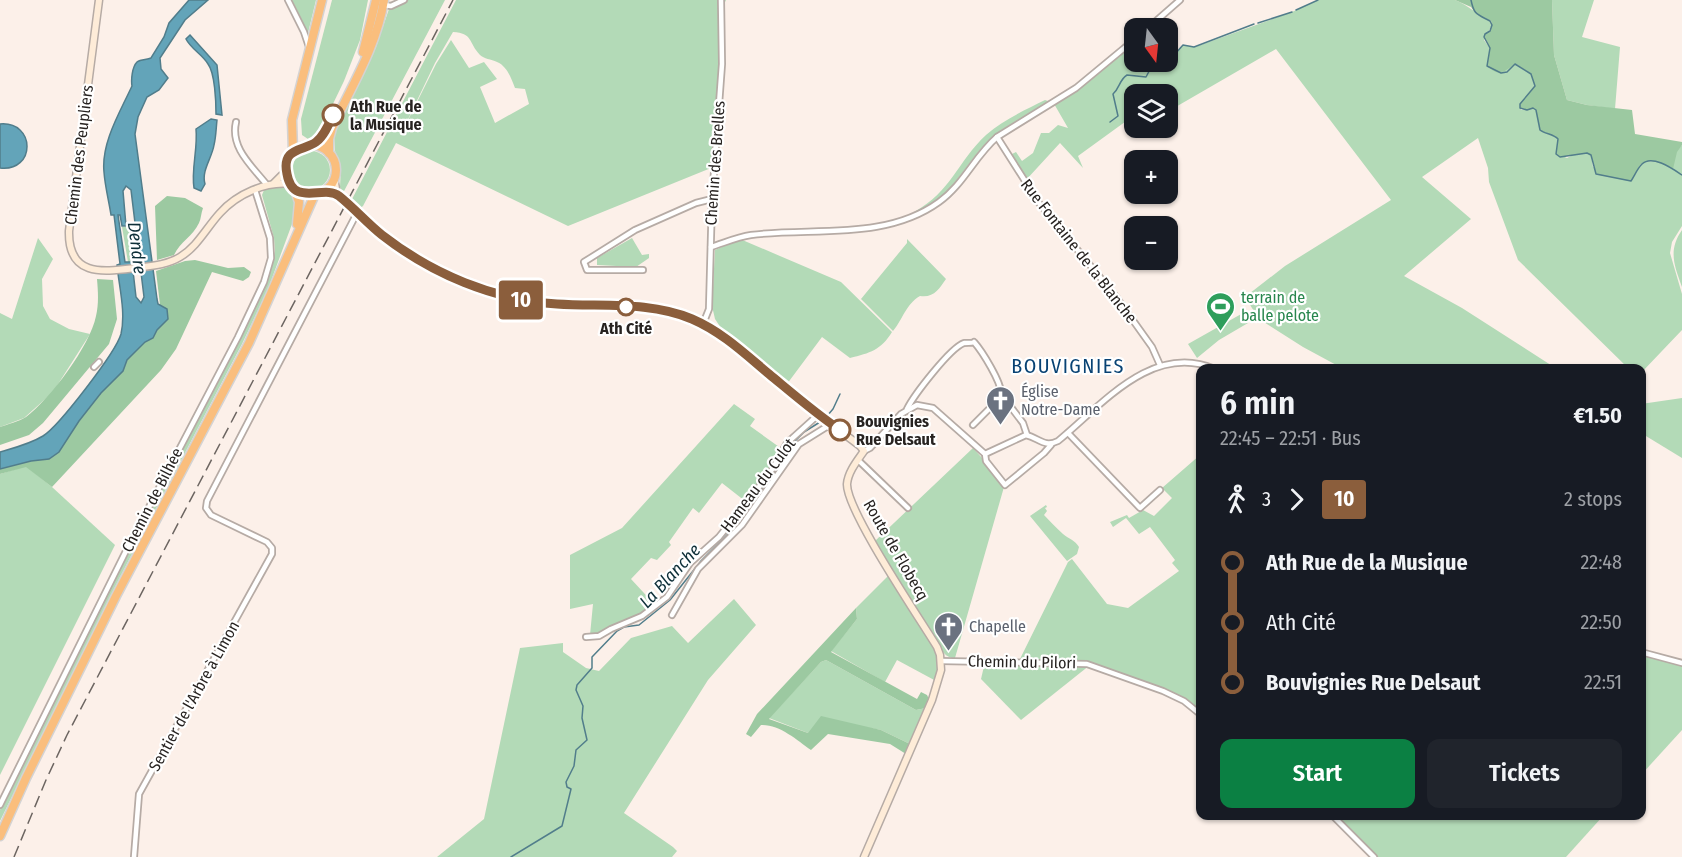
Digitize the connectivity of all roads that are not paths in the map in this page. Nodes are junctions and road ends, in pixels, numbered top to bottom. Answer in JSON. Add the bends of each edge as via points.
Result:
{"nodes":[{"id":1,"x":99,"y":0,"type":"edge"},
{"id":2,"x":288,"y":0,"type":"edge"},
{"id":3,"x":322,"y":0,"type":"edge"},
{"id":4,"x":327,"y":0,"type":"edge"},
{"id":5,"x":404,"y":0,"type":"edge"},
{"id":6,"x":721,"y":0,"type":"edge"},
{"id":7,"x":1180,"y":0,"type":"edge"},
{"id":8,"x":381,"y":2,"type":"edge"},
{"id":9,"x":1159,"y":18,"type":"edge"},
{"id":10,"x":1124,"y":48,"type":"edge"},
{"id":11,"x":309,"y":49,"type":"junction"},
{"id":12,"x":236,"y":122,"type":"dead end"},
{"id":13,"x":997,"y":137,"type":"junction"},
{"id":14,"x":309,"y":145,"type":"junction"},
{"id":15,"x":293,"y":152,"type":"junction"},
{"id":16,"x":329,"y":153,"type":"junction"},
{"id":17,"x":286,"y":171,"type":"junction"},
{"id":18,"x":334,"y":178,"type":"junction"},
{"id":19,"x":270,"y":184,"type":"junction"},
{"id":20,"x":293,"y":186,"type":"junction"},
{"id":21,"x":255,"y":190,"type":"junction"},
{"id":22,"x":318,"y":194,"type":"junction"},
{"id":23,"x":337,"y":194,"type":"junction"},
{"id":24,"x":712,"y":199,"type":"junction"},
{"id":25,"x":357,"y":213,"type":"junction"},
{"id":26,"x":295,"y":236,"type":"junction"},
{"id":27,"x":711,"y":247,"type":"junction"},
{"id":28,"x":643,"y":270,"type":"dead end"},
{"id":29,"x":703,"y":324,"type":"junction"},
{"id":30,"x":99,"y":362,"type":"dead end"},
{"id":31,"x":1199,"y":364,"type":"edge"},
{"id":32,"x":1160,"y":365,"type":"junction"},
{"id":33,"x":94,"y":367,"type":"dead end"},
{"id":34,"x":1002,"y":396,"type":"junction"},
{"id":35,"x":907,"y":409,"type":"junction"},
{"id":36,"x":824,"y":420,"type":"junction"},
{"id":37,"x":973,"y":425,"type":"dead end"},
{"id":38,"x":1068,"y":433,"type":"junction"},
{"id":39,"x":1027,"y":435,"type":"junction"},
{"id":40,"x":1051,"y":445,"type":"junction"},
{"id":41,"x":864,"y":452,"type":"junction"},
{"id":42,"x":985,"y":454,"type":"junction"},
{"id":43,"x":858,"y":460,"type":"junction"},
{"id":44,"x":1160,"y":490,"type":"dead end"},
{"id":45,"x":908,"y":508,"type":"dead end"},
{"id":46,"x":672,"y":615,"type":"dead end"},
{"id":47,"x":586,"y":637,"type":"dead end"},
{"id":48,"x":1646,"y":653,"type":"edge"},
{"id":49,"x":941,"y":660,"type":"junction"},
{"id":50,"x":1682,"y":663,"type":"edge"},
{"id":51,"x":1196,"y":711,"type":"edge"},
{"id":52,"x":0,"y":805,"type":"edge"},
{"id":53,"x":1337,"y":820,"type":"edge"},
{"id":54,"x":0,"y":836,"type":"edge"},
{"id":55,"x":134,"y":857,"type":"edge"},
{"id":56,"x":864,"y":857,"type":"edge"},
{"id":57,"x":1374,"y":857,"type":"edge"}],
"edges":[{"from":1,"to":21,"type":"street","name":"Chemin des Peupliers","via":[[69,239],[74,255],[93,270],[104,272],[174,261],[191,249],[227,207]]},
{"from":2,"to":11,"type":"street"},
{"from":3,"to":11,"type":"highway"},
{"from":4,"to":14,"type":"highway","via":[[296,119],[298,137]]},
{"from":5,"to":8,"type":"street","via":[[398,4]]},
{"from":6,"to":24,"type":"street","name":"Chemin des Brelles","via":[[722,64]]},
{"from":7,"to":9,"type":"street"},
{"from":8,"to":14,"type":"highway","via":[[356,69],[322,135]]},
{"from":8,"to":16,"type":"highway","via":[[368,53],[332,128]]},
{"from":10,"to":13,"type":"street","via":[[1076,88]]},
{"from":11,"to":15,"type":"highway","via":[[292,120]]},
{"from":12,"to":19,"type":"street","via":[[234,134],[242,155]]},
{"from":13,"to":27,"type":"street","via":[[946,198],[912,217],[873,228],[747,236]]},
{"from":13,"to":32,"type":"street","name":"Rue Fontaine de la Blanche","via":[[1039,203],[1117,298]]},
{"from":14,"to":15,"type":"highway"},
{"from":14,"to":16,"type":"highway"},
{"from":15,"to":17,"type":"highway"},
{"from":16,"to":18,"type":"highway","via":[[335,162]]},
{"from":17,"to":19,"type":"street","name":"Chemin des Peupliers"},
{"from":17,"to":20,"type":"highway"},
{"from":18,"to":22,"type":"highway"},
{"from":18,"to":23,"type":"street"},
{"from":19,"to":20,"type":"street","name":"Chemin des Peupliers"},
{"from":19,"to":21,"type":"street","name":"Chemin des Peupliers"},
{"from":20,"to":22,"type":"highway","via":[[304,194]]},
{"from":20,"to":26,"type":"highway","via":[[299,210]]},
{"from":21,"to":52,"type":"street","name":"Chemin de Bilhée","via":[[270,238],[271,258],[264,282]]},
{"from":22,"to":23,"type":"street"},
{"from":22,"to":26,"type":"highway"},
{"from":23,"to":25,"type":"street"},
{"from":24,"to":27,"type":"street","name":"Chemin des Brelles"},
{"from":24,"to":28,"type":"street","via":[[635,230],[584,262],[587,270]]},
{"from":25,"to":29,"type":"street","via":[[401,249],[491,292],[549,304],[660,309]]},
{"from":25,"to":55,"type":"street","name":"Sentier de l'Arbre à Limon","via":[[207,501],[211,515],[267,542],[272,548],[270,558],[139,794]]},
{"from":26,"to":54,"type":"highway","via":[[249,343],[116,596]]},
{"from":27,"to":29,"type":"street","name":"Chemin des Brelles","via":[[709,309]]},
{"from":29,"to":36,"type":"street","via":[[734,344]]},
{"from":30,"to":33,"type":"street"},
{"from":31,"to":32,"type":"street","via":[[1182,361]]},
{"from":32,"to":38,"type":"street","via":[[1127,383]]},
{"from":34,"to":35,"type":"street","via":[[1002,389],[979,348],[974,342],[963,343],[917,392]]},
{"from":34,"to":37,"type":"street"},
{"from":34,"to":39,"type":"street","via":[[1023,423]]},
{"from":35,"to":41,"type":"street"},
{"from":35,"to":42,"type":"street","via":[[917,405],[933,408]]},
{"from":36,"to":41,"type":"street"},
{"from":36,"to":46,"type":"street","via":[[799,444],[742,525],[698,569]]},
{"from":36,"to":47,"type":"street","name":"Hameau du Culot","via":[[787,443],[731,523],[690,563],[667,597],[642,616],[599,636]]},
{"from":38,"to":40,"type":"street"},
{"from":38,"to":44,"type":"street","via":[[1140,508]]},
{"from":39,"to":40,"type":"street"},
{"from":39,"to":42,"type":"street"},
{"from":40,"to":42,"type":"street","via":[[1005,485]]},
{"from":41,"to":43,"type":"street","name":"Route de Flobecq"},
{"from":43,"to":45,"type":"street"},
{"from":43,"to":49,"type":"street","name":"Route de Flobecq","via":[[848,477],[848,496]]},
{"from":48,"to":50,"type":"street"},
{"from":49,"to":51,"type":"street","name":"Chemin du Pilori","via":[[1087,664],[1162,691]]},
{"from":49,"to":56,"type":"street","via":[[932,700]]},
{"from":53,"to":57,"type":"street"}]}
